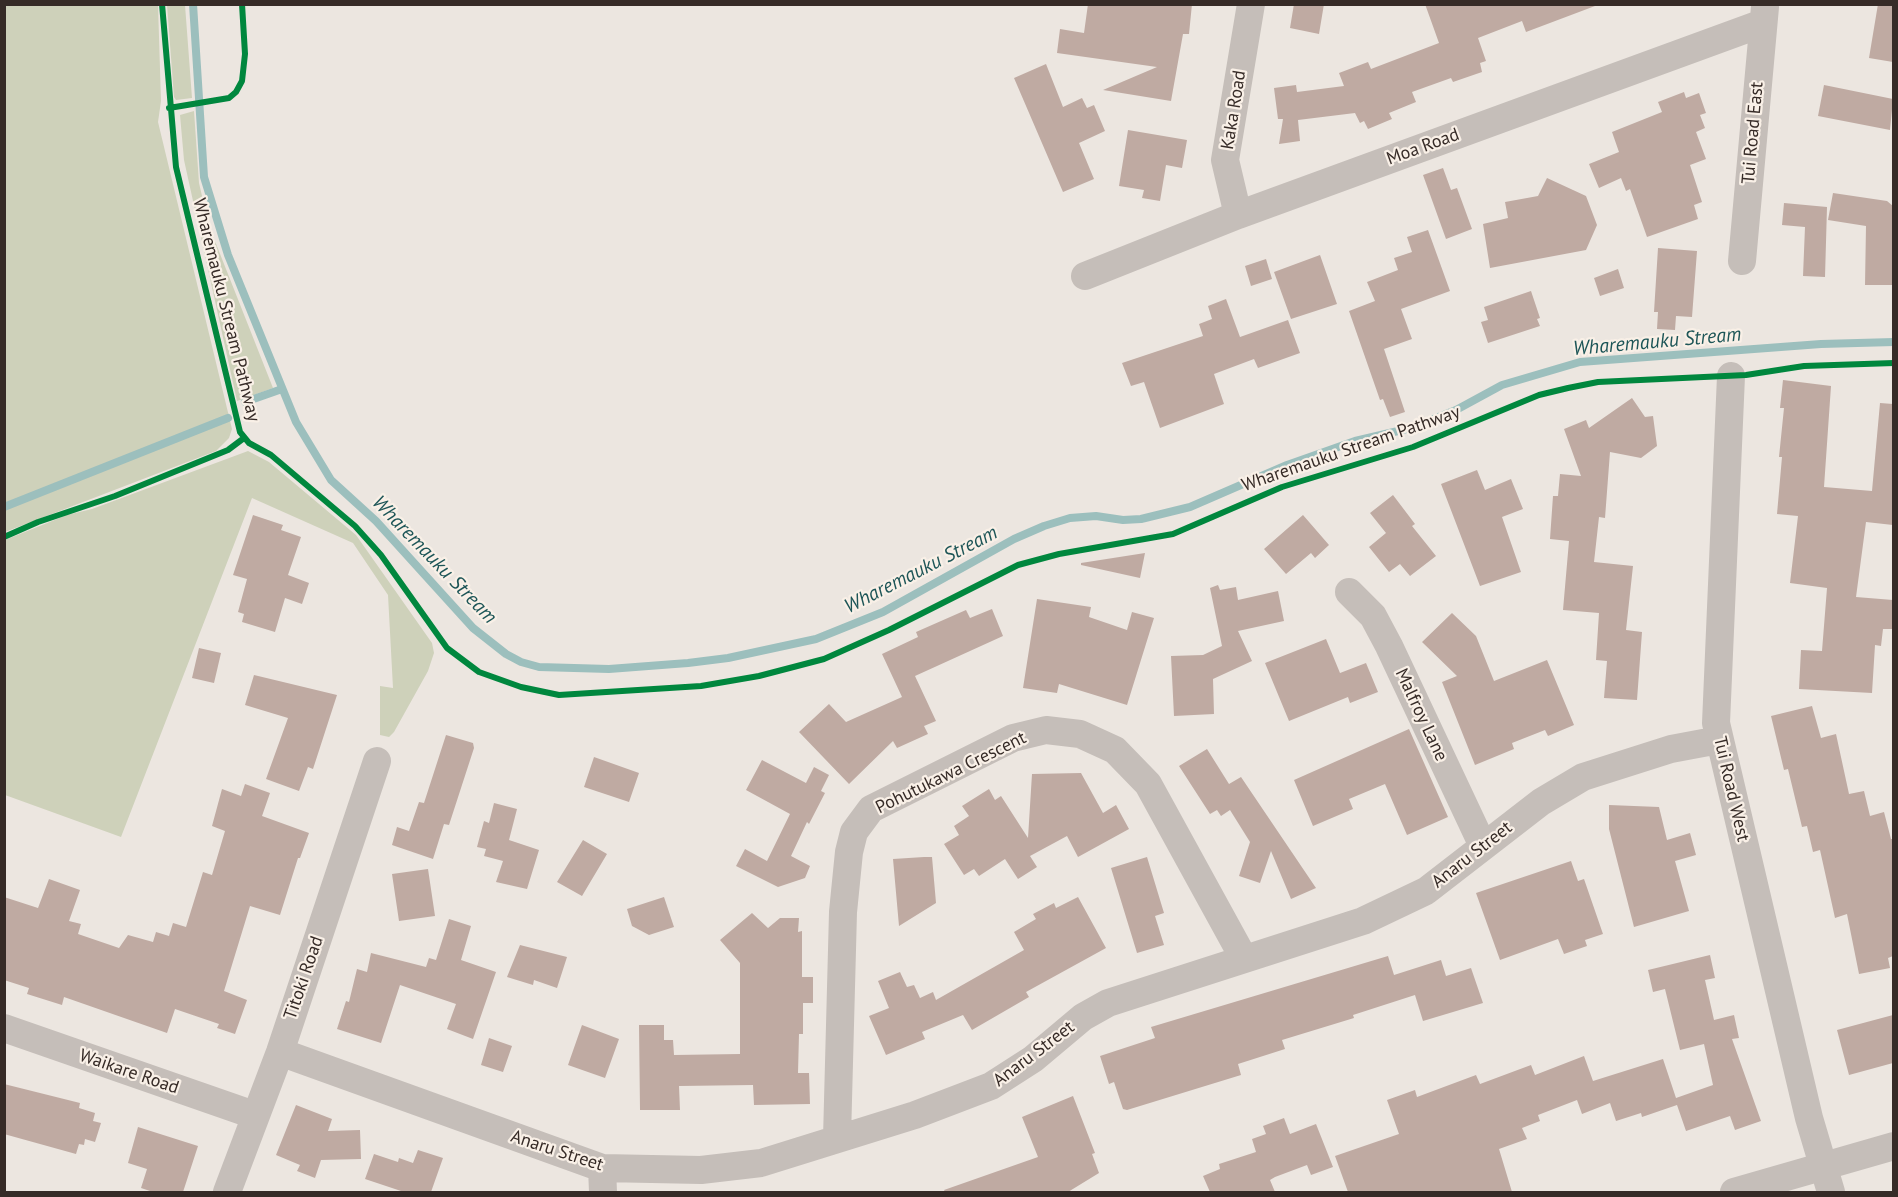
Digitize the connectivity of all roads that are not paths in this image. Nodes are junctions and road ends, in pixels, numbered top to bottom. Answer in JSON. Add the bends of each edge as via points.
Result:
{"nodes":[{"id":1,"x":1251,"y":4,"type":"edge"},
{"id":2,"x":1764,"y":14,"type":"edge"},
{"id":3,"x":1238,"y":215,"type":"junction"},
{"id":4,"x":1742,"y":261,"type":"dead end"},
{"id":5,"x":1085,"y":276,"type":"dead end"},
{"id":6,"x":1731,"y":376,"type":"dead end"},
{"id":7,"x":1349,"y":592,"type":"dead end"},
{"id":8,"x":1719,"y":740,"type":"junction"},
{"id":9,"x":377,"y":761,"type":"dead end"},
{"id":10,"x":1483,"y":846,"type":"junction"},
{"id":11,"x":1243,"y":957,"type":"junction"},
{"id":12,"x":4,"y":1028,"type":"edge"},
{"id":13,"x":279,"y":1052,"type":"junction"},
{"id":14,"x":254,"y":1115,"type":"junction"},
{"id":15,"x":837,"y":1138,"type":"junction"},
{"id":16,"x":1893,"y":1146,"type":"edge"},
{"id":17,"x":1824,"y":1165,"type":"junction"},
{"id":18,"x":603,"y":1180,"type":"edge"},
{"id":19,"x":227,"y":1192,"type":"edge"},
{"id":20,"x":1734,"y":1192,"type":"edge"},
{"id":21,"x":1831,"y":1192,"type":"edge"}],
"edges":[{"from":1,"to":3,"type":"street","name":"Kaka Road","via":[[1225,160]]},
{"from":2,"to":3,"type":"street","name":"Moa Road"},
{"from":2,"to":4,"type":"street","name":"Tui Road East"},
{"from":3,"to":5,"type":"street","name":"Moa Road"},
{"from":6,"to":8,"type":"street","name":"Tui Road West","via":[[1715,698]]},
{"from":7,"to":10,"type":"street","name":"Malfroy Lane","via":[[1373,616],[1389,646]]},
{"from":8,"to":10,"type":"street","name":"Anaru Street","via":[[1671,749],[1583,777],[1541,802]]},
{"from":8,"to":17,"type":"street","name":"Tui Road West","via":[[1809,1118]]},
{"from":9,"to":13,"type":"street","name":"Titoki Road"},
{"from":10,"to":11,"type":"street","name":"Anaru Street","via":[[1426,891],[1363,921]]},
{"from":11,"to":15,"type":"street","name":"Anaru Street","via":[[1108,1003],[1083,1017],[1033,1059],[991,1086],[915,1115]]},
{"from":11,"to":15,"type":"street","name":"Pohutukawa Crescent","via":[[1148,784],[1115,750],[1080,734],[1046,730],[1013,738],[872,809],[854,832],[843,912]]},
{"from":12,"to":14,"type":"street","name":"Waikare Road"},
{"from":13,"to":14,"type":"street","name":"Titoki Road"},
{"from":13,"to":18,"type":"street","name":"Anaru Street"},
{"from":14,"to":19,"type":"street","name":"Titoki Road"},
{"from":15,"to":18,"type":"street","name":"Anaru Street","via":[[761,1163]]},
{"from":16,"to":17,"type":"street"},
{"from":17,"to":20,"type":"street"},
{"from":17,"to":21,"type":"street","name":"Tui Road West"}]}
